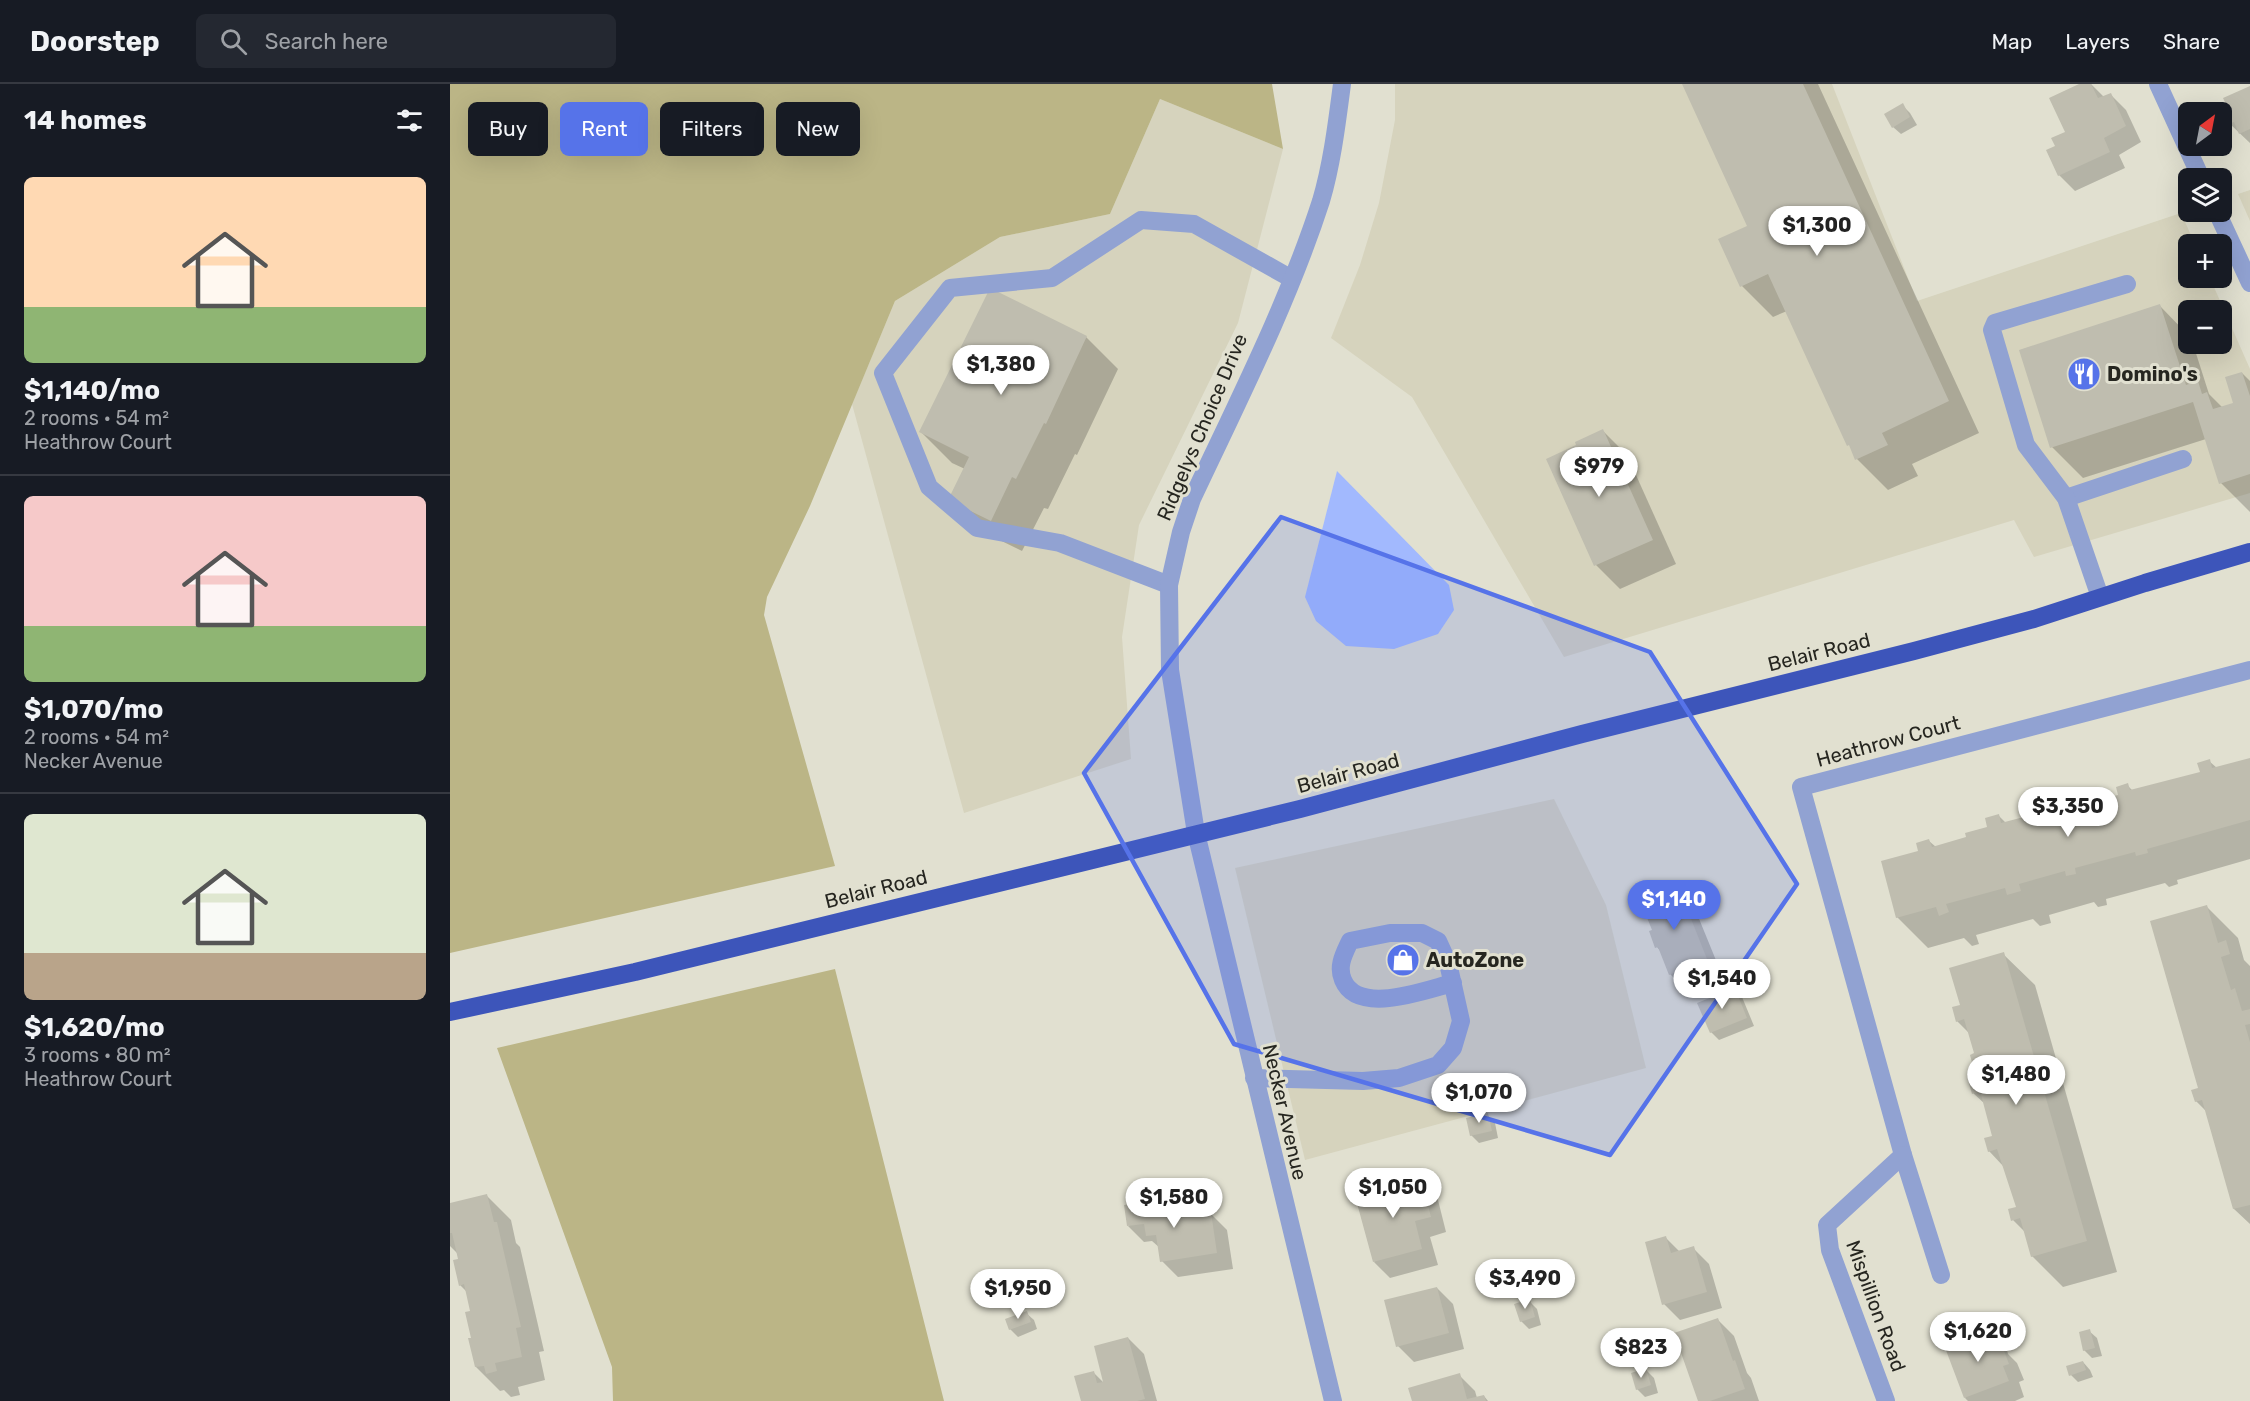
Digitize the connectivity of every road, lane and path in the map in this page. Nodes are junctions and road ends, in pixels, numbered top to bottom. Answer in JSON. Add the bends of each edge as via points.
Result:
{"nodes":[{"id":1,"x":1342,"y":84,"type":"edge"},
{"id":2,"x":2158,"y":84,"type":"edge"},
{"id":3,"x":2196,"y":168,"type":"edge"},
{"id":4,"x":2222,"y":222,"type":"edge"},
{"id":5,"x":1292,"y":279,"type":"junction"},
{"id":6,"x":2250,"y":283,"type":"edge"},
{"id":7,"x":2127,"y":284,"type":"dead end"},
{"id":8,"x":2183,"y":459,"type":"dead end"},
{"id":9,"x":2066,"y":498,"type":"junction"},
{"id":10,"x":2250,"y":552,"type":"edge"},
{"id":11,"x":1169,"y":585,"type":"junction"},
{"id":12,"x":2100,"y":597,"type":"junction"},
{"id":13,"x":2250,"y":670,"type":"edge"},
{"id":14,"x":1196,"y":833,"type":"junction"},
{"id":15,"x":1453,"y":983,"type":"junction"},
{"id":16,"x":450,"y":1012,"type":"edge"},
{"id":17,"x":1254,"y":1077,"type":"junction"},
{"id":18,"x":1903,"y":1155,"type":"junction"},
{"id":19,"x":1941,"y":1275,"type":"dead end"},
{"id":20,"x":1333,"y":1401,"type":"edge"},
{"id":21,"x":1886,"y":1401,"type":"edge"}],
"edges":[{"from":1,"to":5,"type":"street","name":"Ridgelys Choice Drive","via":[[1321,199]]},
{"from":2,"to":3,"type":"street"},
{"from":4,"to":6,"type":"street"},
{"from":5,"to":11,"type":"street","name":"Ridgelys Choice Drive","via":[[1192,499],[1180,532]]},
{"from":5,"to":11,"type":"street","via":[[1194,224],[1141,220],[1052,278],[950,288],[883,374],[929,487],[977,528],[1060,543]]},
{"from":7,"to":9,"type":"street","via":[[1995,323],[1992,330],[2026,445]]},
{"from":8,"to":9,"type":"street"},
{"from":9,"to":12,"type":"street"},
{"from":10,"to":12,"type":"highway","name":"Belair Road"},
{"from":11,"to":14,"type":"street","name":"Ridgelys Choice Drive","via":[[1170,670]]},
{"from":12,"to":14,"type":"highway","name":"Belair Road","via":[[1914,651]]},
{"from":13,"to":18,"type":"street","name":"Heathrow Court","via":[[1801,787]]},
{"from":14,"to":16,"type":"highway","name":"Belair Road","via":[[635,972]]},
{"from":14,"to":17,"type":"street","name":"Necker Avenue"},
{"from":15,"to":15,"type":"street","via":[[1438,941],[1422,933],[1390,933],[1350,941],[1340,973],[1347,989],[1363,998],[1387,999]]},
{"from":15,"to":17,"type":"street","via":[[1461,1021],[1453,1048],[1438,1065],[1399,1078],[1363,1082]]},
{"from":17,"to":20,"type":"street","name":"Necker Avenue"},
{"from":18,"to":19,"type":"street","name":"Heathrow Court"},
{"from":18,"to":21,"type":"street","name":"Mispillion Road","via":[[1827,1225],[1830,1250]]}]}
